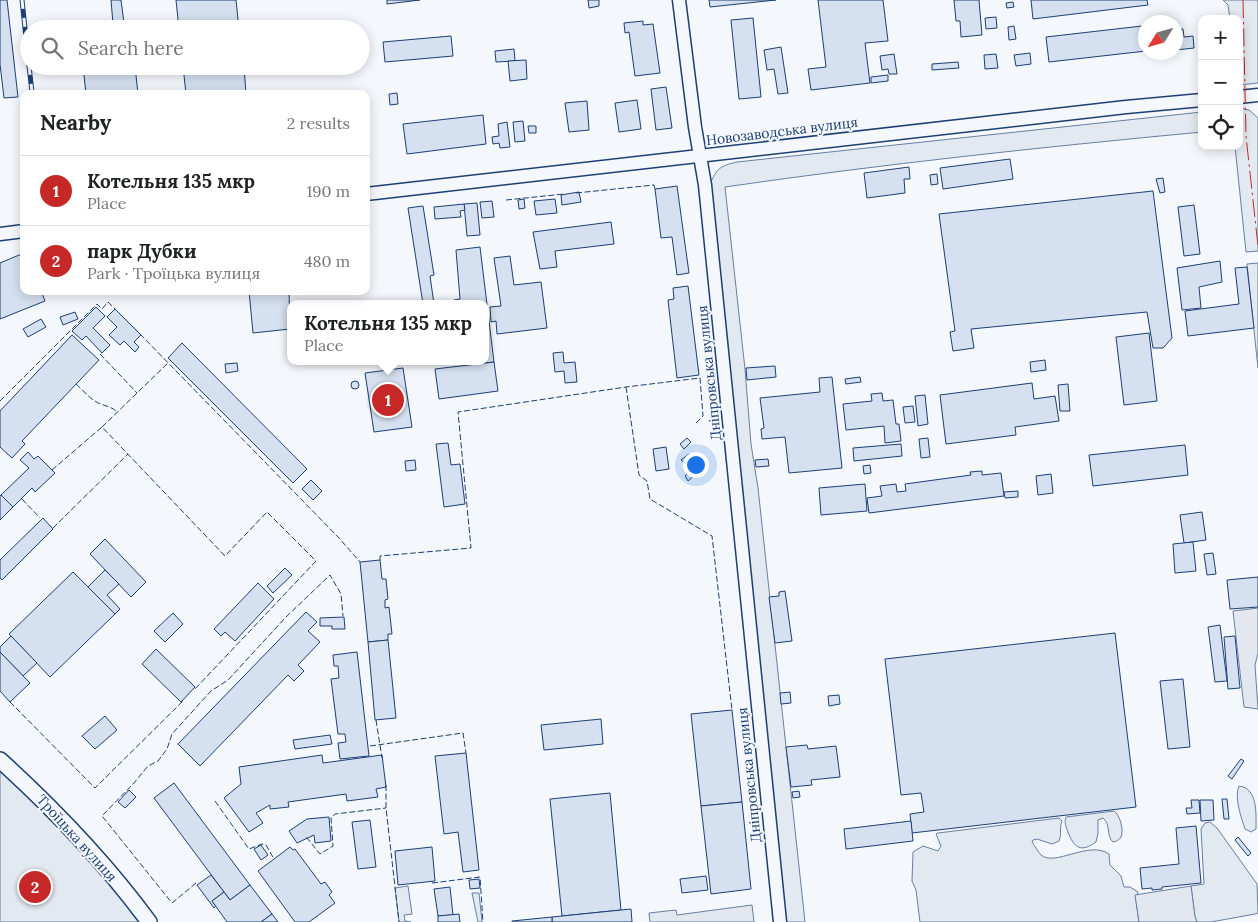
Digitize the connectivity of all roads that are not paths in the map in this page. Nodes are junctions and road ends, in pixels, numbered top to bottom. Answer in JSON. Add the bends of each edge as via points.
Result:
{"nodes":[{"id":1,"x":679,"y":0,"type":"edge"},
{"id":2,"x":1258,"y":95,"type":"edge"},
{"id":3,"x":1243,"y":97,"type":"edge"},
{"id":4,"x":1198,"y":100,"type":"edge"},
{"id":5,"x":699,"y":156,"type":"junction"},
{"id":6,"x":370,"y":194,"type":"edge"},
{"id":7,"x":20,"y":232,"type":"edge"},
{"id":8,"x":0,"y":234,"type":"edge"},
{"id":9,"x":0,"y":760,"type":"edge"},
{"id":10,"x":149,"y":922,"type":"edge"},
{"id":11,"x":780,"y":922,"type":"edge"}],
"edges":[{"from":1,"to":5,"type":"street","name":"Дніпровська вулиця"},
{"from":2,"to":3,"type":"street"},
{"from":4,"to":5,"type":"street","name":"Новозаводська вулиця"},
{"from":5,"to":6,"type":"street","name":"Новозаводська вулиця"},
{"from":5,"to":11,"type":"street","name":"Дніпровська вулиця","via":[[707,205]]},
{"from":7,"to":8,"type":"street"},
{"from":9,"to":10,"type":"main road","name":"Троїцька вулиця","via":[[76,833]]}]}
